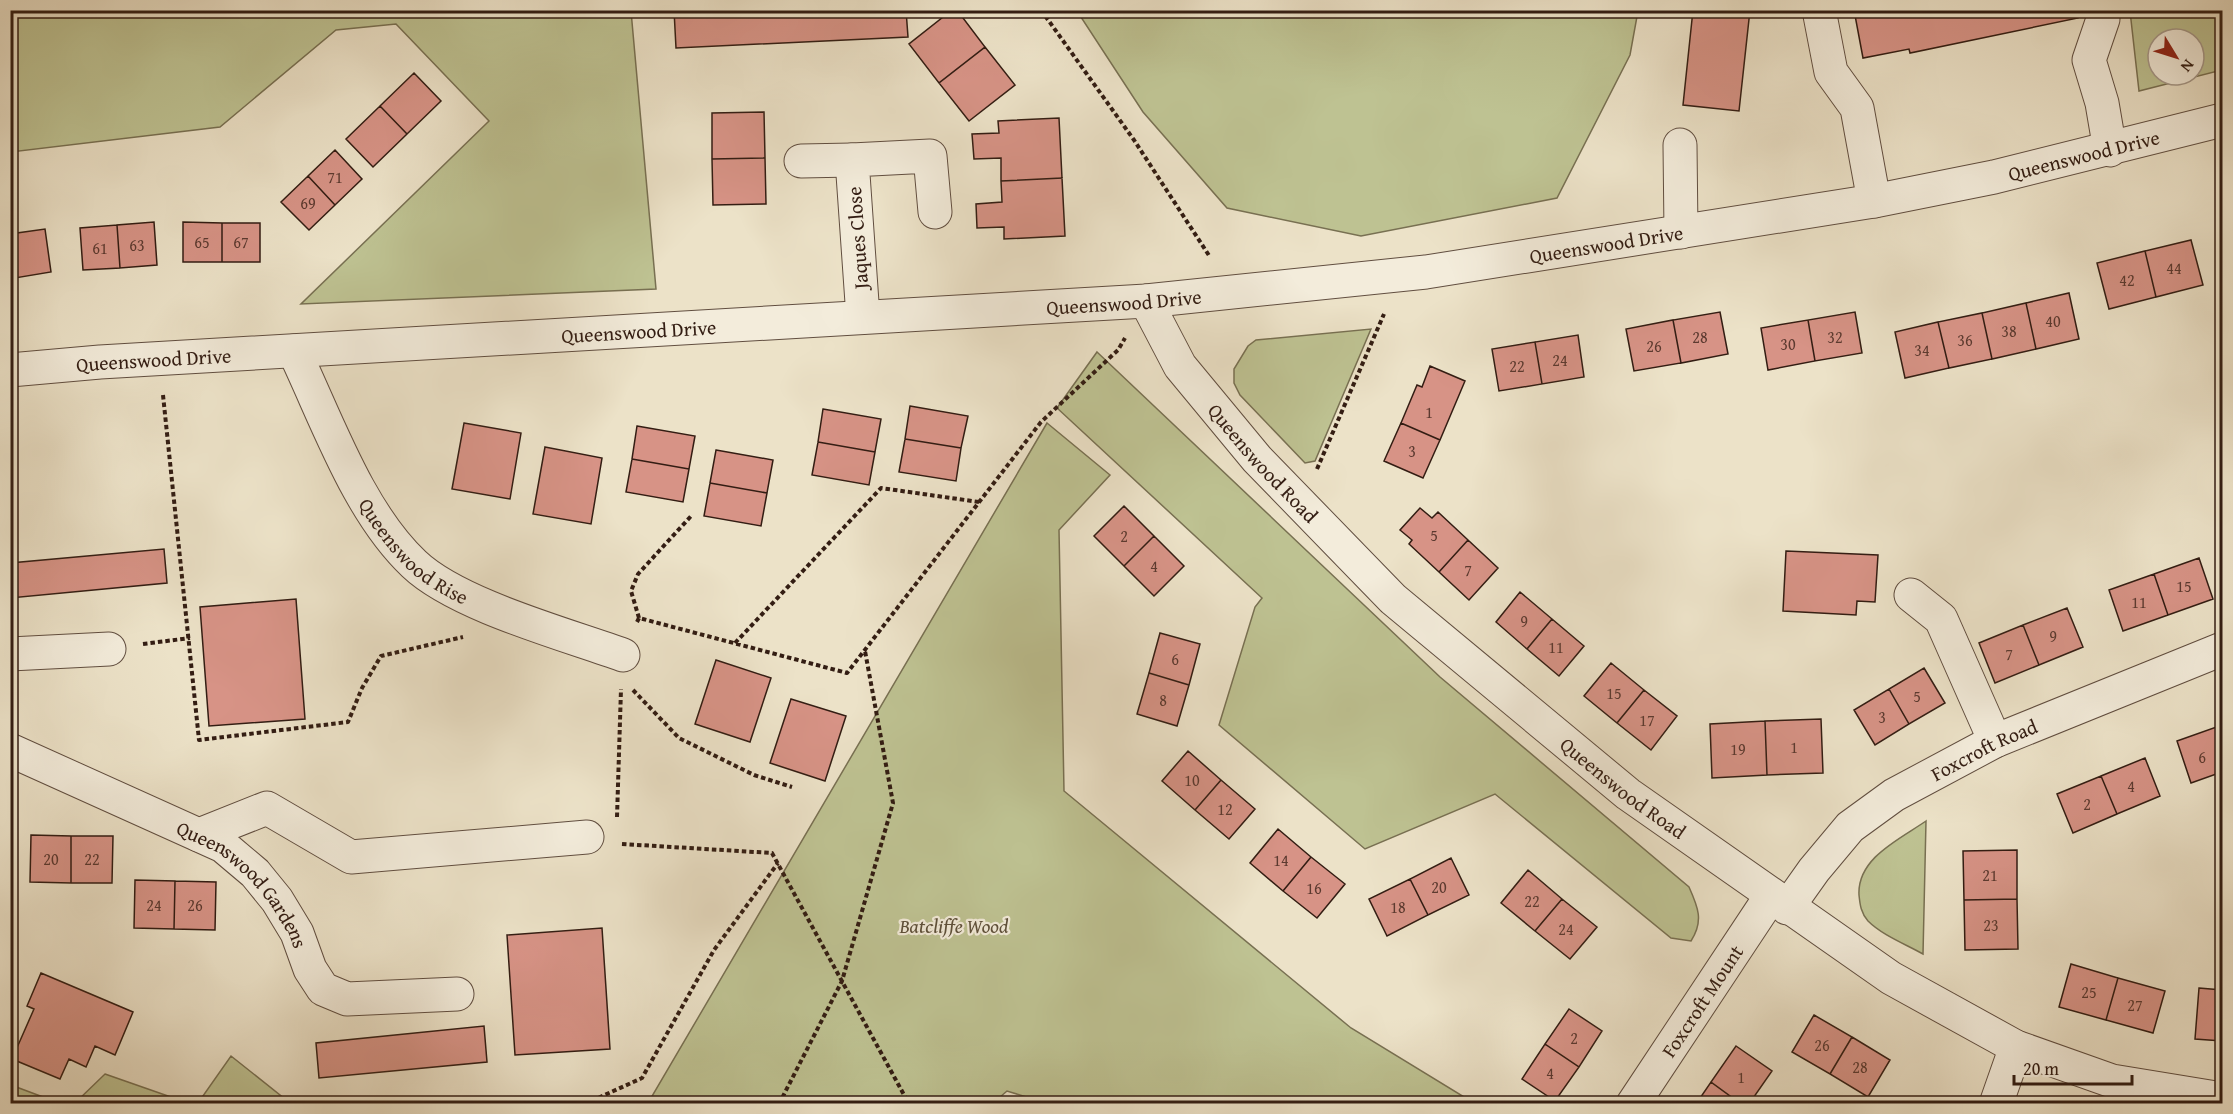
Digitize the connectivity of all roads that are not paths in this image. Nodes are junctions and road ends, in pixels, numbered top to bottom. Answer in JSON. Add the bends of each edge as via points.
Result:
{"nodes":[{"id":1,"x":1820,"y":10,"type":"edge"},
{"id":2,"x":2101,"y":10,"type":"edge"},
{"id":3,"x":2223,"y":120,"type":"edge"},
{"id":4,"x":1680,"y":145,"type":"dead end"},
{"id":5,"x":2110,"y":150,"type":"junction"},
{"id":6,"x":852,"y":160,"type":"junction"},
{"id":7,"x":801,"y":161,"type":"dead end"},
{"id":8,"x":1874,"y":201,"type":"junction"},
{"id":9,"x":935,"y":212,"type":"dead end"},
{"id":10,"x":1681,"y":232,"type":"junction"},
{"id":11,"x":1146,"y":301,"type":"junction"},
{"id":12,"x":863,"y":316,"type":"junction"},
{"id":13,"x":294,"y":351,"type":"junction"},
{"id":14,"x":10,"y":370,"type":"edge"},
{"id":15,"x":1911,"y":595,"type":"dead end"},
{"id":16,"x":109,"y":649,"type":"road end"},
{"id":17,"x":2223,"y":649,"type":"edge"},
{"id":18,"x":10,"y":654,"type":"edge"},
{"id":19,"x":622,"y":667,"type":"road end"},
{"id":20,"x":1995,"y":741,"type":"junction"},
{"id":21,"x":10,"y":750,"type":"edge"},
{"id":22,"x":199,"y":835,"type":"junction"},
{"id":23,"x":602,"y":840,"type":"road end"},
{"id":24,"x":1779,"y":902,"type":"junction"},
{"id":25,"x":457,"y":994,"type":"dead end"},
{"id":26,"x":2016,"y":1047,"type":"junction"},
{"id":27,"x":2223,"y":1099,"type":"edge"},
{"id":28,"x":1633,"y":1104,"type":"edge"},
{"id":29,"x":1996,"y":1104,"type":"edge"}],
"edges":[{"from":1,"to":8,"type":"street","via":[[1831,72],[1857,108]]},
{"from":2,"to":5,"type":"street","via":[[2103,19],[2089,60]]},
{"from":3,"to":5,"type":"street","name":"Queenswood Drive"},
{"from":4,"to":10,"type":"street"},
{"from":5,"to":8,"type":"street","name":"Queenswood Drive"},
{"from":6,"to":7,"type":"street","name":"Jaques Close"},
{"from":6,"to":9,"type":"street","name":"Jaques Close","via":[[930,156]]},
{"from":6,"to":12,"type":"street","name":"Jaques Close"},
{"from":8,"to":10,"type":"street","name":"Queenswood Drive"},
{"from":10,"to":11,"type":"street","name":"Queenswood Drive","via":[[1401,274]]},
{"from":11,"to":12,"type":"street","name":"Queenswood Drive"},
{"from":11,"to":24,"type":"street","name":"Queenswood Road","via":[[1180,366],[1257,459],[1393,599],[1628,794]]},
{"from":12,"to":13,"type":"street","name":"Queenswood Drive"},
{"from":13,"to":14,"type":"street","name":"Queenswood Drive"},
{"from":13,"to":19,"type":"street","name":"Queenswood Rise","via":[[360,491],[385,531],[415,566],[453,591]]},
{"from":15,"to":20,"type":"street","via":[[1941,619]]},
{"from":16,"to":18,"type":"street"},
{"from":17,"to":20,"type":"street","name":"Foxcroft Road"},
{"from":20,"to":24,"type":"street","name":"Foxcroft Road","via":[[1894,795],[1850,826],[1814,870]]},
{"from":21,"to":22,"type":"street","name":"Queenswood Gardens"},
{"from":22,"to":23,"type":"street","via":[[267,808],[351,857]]},
{"from":22,"to":25,"type":"street","name":"Queenswood Gardens","via":[[223,846],[255,873],[277,900],[323,989],[347,999]]},
{"from":24,"to":26,"type":"street","name":"Queenswood Road","via":[[1891,978]]},
{"from":24,"to":28,"type":"street","name":"Foxcroft Mount"},
{"from":26,"to":27,"type":"street","name":"Queenswood Road","via":[[2112,1081]]},
{"from":26,"to":29,"type":"street"}]}
